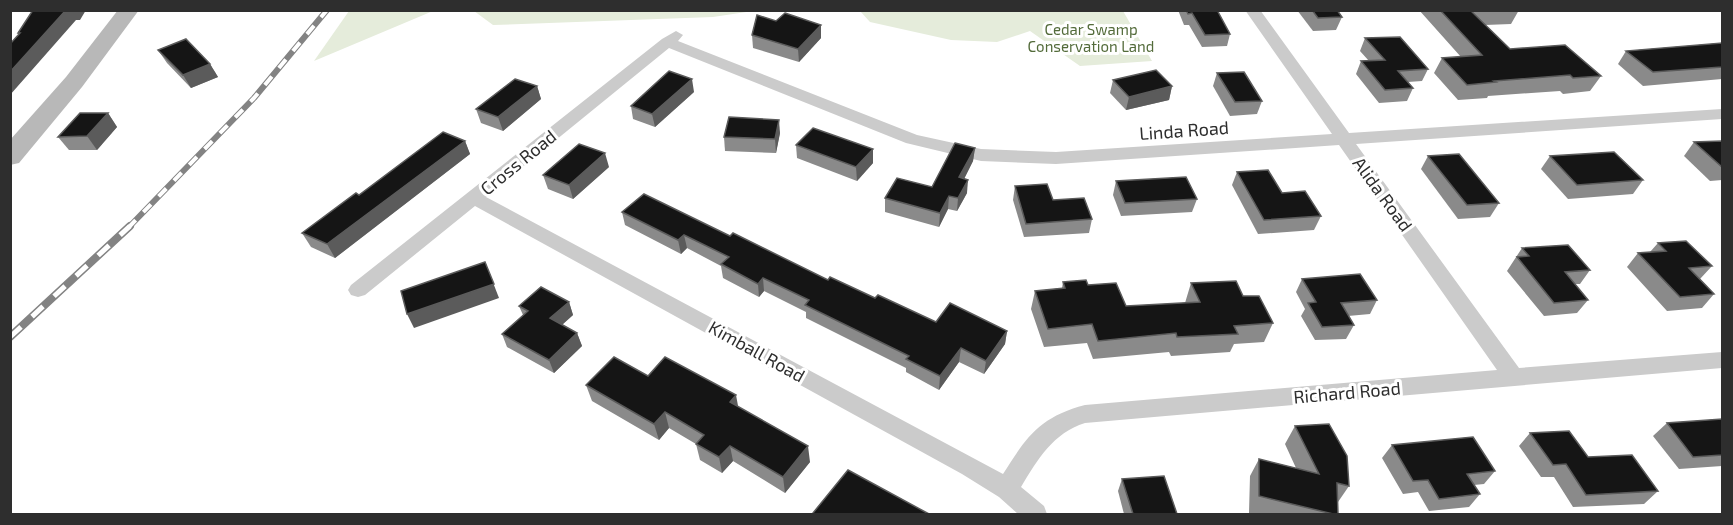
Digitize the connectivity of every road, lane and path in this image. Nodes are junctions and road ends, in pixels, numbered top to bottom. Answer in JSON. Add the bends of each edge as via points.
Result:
{"nodes":[{"id":1,"x":129,"y":10,"type":"edge"},
{"id":2,"x":1252,"y":10,"type":"edge"},
{"id":3,"x":672,"y":38,"type":"joint"},
{"id":4,"x":1722,"y":114,"type":"edge"},
{"id":5,"x":1343,"y":138,"type":"junction"},
{"id":6,"x":14,"y":150,"type":"edge"},
{"id":7,"x":473,"y":198,"type":"junction"},
{"id":8,"x":358,"y":290,"type":"dead end"},
{"id":9,"x":1722,"y":360,"type":"edge"},
{"id":10,"x":1514,"y":378,"type":"junction"},
{"id":11,"x":1007,"y":489,"type":"junction"},
{"id":12,"x":1035,"y":514,"type":"edge"}],
"edges":[{"from":1,"to":6,"type":"main road","via":[[74,82]]},
{"from":2,"to":5,"type":"street","name":"Alida Road"},
{"from":3,"to":5,"type":"street","name":"Linda Road","via":[[895,134],[981,155],[1056,158]]},
{"from":3,"to":7,"type":"street","name":"Cross Road"},
{"from":4,"to":5,"type":"street","name":"Linda Road"},
{"from":5,"to":10,"type":"street","name":"Alida Road"},
{"from":7,"to":8,"type":"street","name":"Cross Road"},
{"from":7,"to":11,"type":"street","name":"Kimball Road"},
{"from":9,"to":10,"type":"street","name":"Richard Road"},
{"from":10,"to":11,"type":"street","name":"Richard Road","via":[[1073,417],[1055,425],[1041,438]]},
{"from":11,"to":12,"type":"street","name":"Kimball Road"}]}
